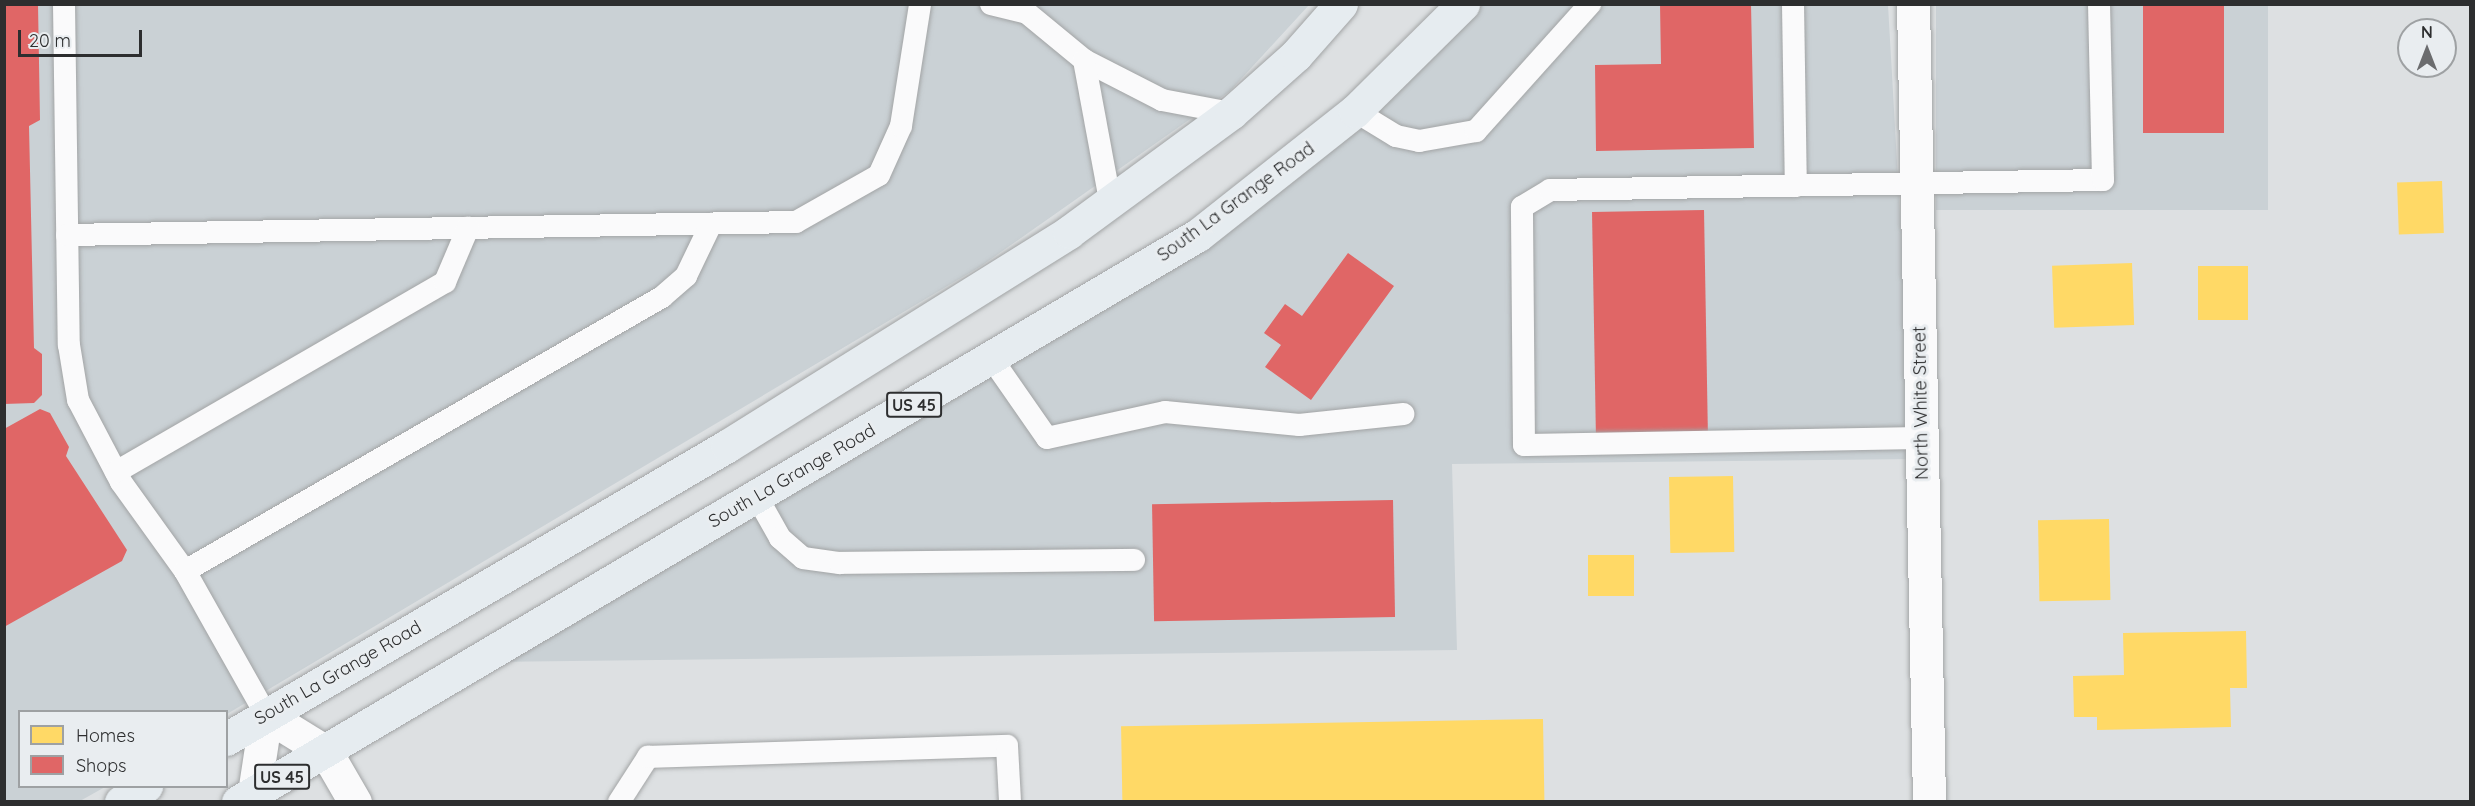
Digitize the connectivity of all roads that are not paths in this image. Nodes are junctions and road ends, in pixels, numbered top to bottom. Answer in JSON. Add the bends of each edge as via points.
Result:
{"nodes":[{"id":1,"x":64,"y":4,"type":"edge"},
{"id":2,"x":920,"y":4,"type":"edge"},
{"id":3,"x":991,"y":4,"type":"edge"},
{"id":4,"x":1341,"y":4,"type":"edge"},
{"id":5,"x":1463,"y":4,"type":"edge"},
{"id":6,"x":1590,"y":4,"type":"edge"},
{"id":7,"x":1793,"y":4,"type":"edge"},
{"id":8,"x":1913,"y":4,"type":"edge"},
{"id":9,"x":2099,"y":4,"type":"edge"},
{"id":10,"x":1084,"y":60,"type":"junction"},
{"id":11,"x":1355,"y":111,"type":"junction"},
{"id":12,"x":1231,"y":113,"type":"junction"},
{"id":13,"x":1917,"y":184,"type":"junction"},
{"id":14,"x":1796,"y":186,"type":"junction"},
{"id":15,"x":1110,"y":200,"type":"junction"},
{"id":16,"x":711,"y":224,"type":"junction"},
{"id":17,"x":468,"y":228,"type":"junction"},
{"id":18,"x":67,"y":234,"type":"junction"},
{"id":19,"x":992,"y":359,"type":"junction"},
{"id":20,"x":1403,"y":414,"type":"dead end"},
{"id":21,"x":1922,"y":438,"type":"junction"},
{"id":22,"x":116,"y":472,"type":"junction"},
{"id":23,"x":757,"y":497,"type":"junction"},
{"id":24,"x":1134,"y":560,"type":"dead end"},
{"id":25,"x":185,"y":571,"type":"junction"},
{"id":26,"x":266,"y":715,"type":"junction"},
{"id":27,"x":228,"y":738,"type":"edge"},
{"id":28,"x":326,"y":752,"type":"junction"},
{"id":29,"x":143,"y":788,"type":"edge"},
{"id":30,"x":250,"y":799,"type":"edge"},
{"id":31,"x":121,"y":801,"type":"edge"},
{"id":32,"x":355,"y":801,"type":"edge"},
{"id":33,"x":619,"y":801,"type":"edge"},
{"id":34,"x":1010,"y":801,"type":"edge"},
{"id":35,"x":1929,"y":801,"type":"edge"}],
"edges":[{"from":1,"to":18,"type":"lane"},
{"from":2,"to":16,"type":"lane","via":[[901,126],[879,175],[796,222]]},
{"from":3,"to":10,"type":"lane","via":[[1027,13]]},
{"from":4,"to":12,"type":"main road","name":"South La Grange Road","via":[[1296,56]]},
{"from":5,"to":11,"type":"main road","name":"South La Grange Road","number":"US 45"},
{"from":6,"to":11,"type":"lane","via":[[1476,130],[1419,141],[1396,136]]},
{"from":7,"to":14,"type":"lane"},
{"from":8,"to":13,"type":"street","name":"North White Street"},
{"from":9,"to":13,"type":"lane","via":[[2103,180]]},
{"from":10,"to":12,"type":"lane","via":[[1162,100]]},
{"from":10,"to":15,"type":"lane"},
{"from":11,"to":19,"type":"main road","name":"South La Grange Road","number":"US 45","via":[[1198,235]]},
{"from":12,"to":15,"type":"main road","name":"South La Grange Road"},
{"from":13,"to":14,"type":"lane"},
{"from":13,"to":21,"type":"street","name":"North White Street"},
{"from":14,"to":21,"type":"lane","via":[[1550,190],[1522,207],[1524,445]]},
{"from":15,"to":26,"type":"main road","name":"South La Grange Road","via":[[1069,232],[727,446]]},
{"from":16,"to":17,"type":"lane"},
{"from":16,"to":25,"type":"lane","via":[[686,276],[662,297]]},
{"from":17,"to":18,"type":"lane"},
{"from":17,"to":22,"type":"lane","via":[[445,282]]},
{"from":18,"to":22,"type":"lane","via":[[69,345],[78,400]]},
{"from":19,"to":20,"type":"lane","via":[[1047,438],[1165,412],[1299,425]]},
{"from":19,"to":23,"type":"main road","name":"South La Grange Road","number":"US 45"},
{"from":21,"to":35,"type":"street","name":"North White Street"},
{"from":22,"to":25,"type":"lane"},
{"from":23,"to":24,"type":"lane","via":[[780,538],[803,558],[840,563]]},
{"from":23,"to":28,"type":"main road","name":"South La Grange Road","number":"US 45"},
{"from":25,"to":26,"type":"lane"},
{"from":26,"to":27,"type":"main road","name":"South La Grange Road"},
{"from":26,"to":28,"type":"street"},
{"from":26,"to":30,"type":"street"},
{"from":28,"to":30,"type":"main road","name":"South La Grange Road","number":"US 45"},
{"from":28,"to":32,"type":"street"},
{"from":29,"to":31,"type":"main road"},
{"from":33,"to":34,"type":"lane","via":[[648,757],[1007,746]]}]}
